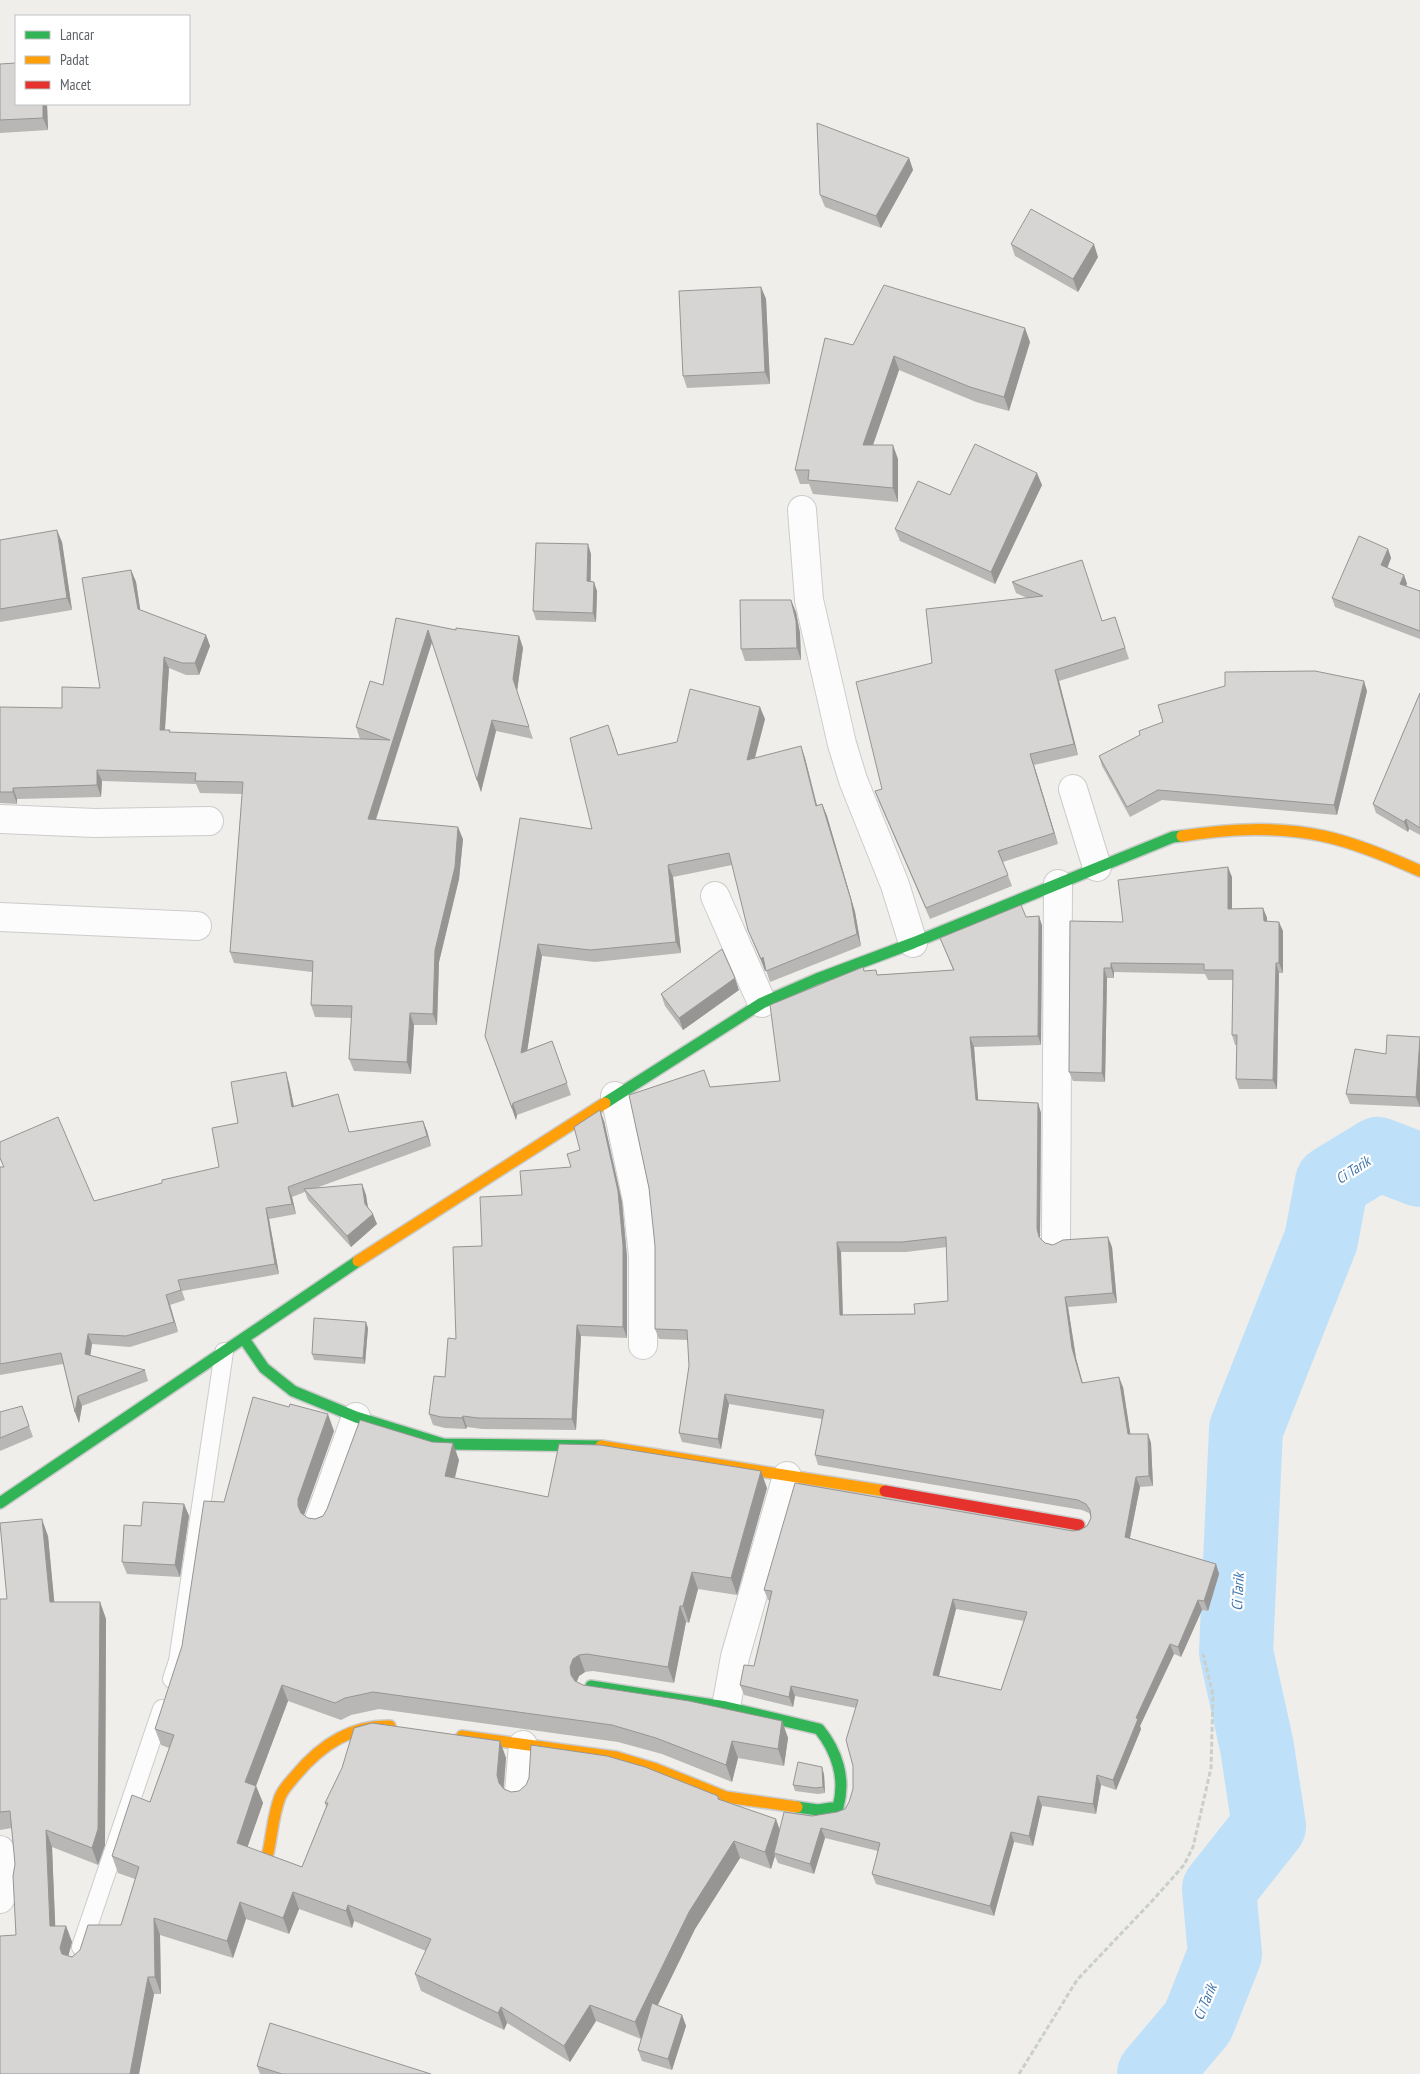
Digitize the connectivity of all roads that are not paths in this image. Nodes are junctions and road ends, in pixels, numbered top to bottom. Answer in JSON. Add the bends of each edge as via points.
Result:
{"nodes":[{"id":1,"x":802,"y":510,"type":"dead end"},
{"id":2,"x":1073,"y":789,"type":"dead end"},
{"id":3,"x":0,"y":818,"type":"edge"},
{"id":4,"x":209,"y":821,"type":"dead end"},
{"id":5,"x":1097,"y":867,"type":"junction"},
{"id":6,"x":1420,"y":871,"type":"edge"},
{"id":7,"x":1058,"y":884,"type":"junction"},
{"id":8,"x":715,"y":896,"type":"dead end"},
{"id":9,"x":0,"y":917,"type":"edge"},
{"id":10,"x":197,"y":926,"type":"dead end"},
{"id":11,"x":913,"y":943,"type":"junction"},
{"id":12,"x":762,"y":1004,"type":"junction"},
{"id":13,"x":616,"y":1096,"type":"junction"},
{"id":14,"x":1056,"y":1239,"type":"dead end"},
{"id":15,"x":244,"y":1339,"type":"junction"},
{"id":16,"x":643,"y":1345,"type":"dead end"},
{"id":17,"x":224,"y":1352,"type":"junction"},
{"id":18,"x":356,"y":1417,"type":"junction"},
{"id":19,"x":787,"y":1476,"type":"junction"},
{"id":20,"x":0,"y":1503,"type":"edge"},
{"id":21,"x":319,"y":1520,"type":"edge"},
{"id":22,"x":1079,"y":1525,"type":"dead end"},
{"id":23,"x":591,"y":1686,"type":"edge"},
{"id":24,"x":726,"y":1707,"type":"junction"},
{"id":25,"x":403,"y":1728,"type":"edge"},
{"id":26,"x":449,"y":1734,"type":"edge"},
{"id":27,"x":523,"y":1745,"type":"junction"},
{"id":28,"x":519,"y":1794,"type":"edge"},
{"id":29,"x":0,"y":1850,"type":"edge"},
{"id":30,"x":268,"y":1854,"type":"edge"},
{"id":31,"x":0,"y":1899,"type":"edge"},
{"id":32,"x":76,"y":1963,"type":"edge"}],
"edges":[{"from":1,"to":11,"type":"street","via":[[809,600],[842,744],[895,885]]},
{"from":2,"to":5,"type":"street"},
{"from":3,"to":4,"type":"street","via":[[95,823]]},
{"from":5,"to":6,"type":"street","via":[[1173,837],[1220,830],[1267,829],[1323,836],[1376,852]]},
{"from":5,"to":7,"type":"street"},
{"from":7,"to":11,"type":"street"},
{"from":7,"to":14,"type":"street"},
{"from":8,"to":12,"type":"street"},
{"from":9,"to":10,"type":"street"},
{"from":11,"to":12,"type":"street"},
{"from":12,"to":13,"type":"street"},
{"from":13,"to":15,"type":"street","via":[[348,1268]]},
{"from":13,"to":16,"type":"street","via":[[637,1200],[643,1256]]},
{"from":15,"to":17,"type":"street"},
{"from":15,"to":18,"type":"street","via":[[264,1368],[294,1391]]},
{"from":17,"to":20,"type":"street"},
{"from":17,"to":32,"type":"lane","via":[[178,1661]]},
{"from":18,"to":19,"type":"street","via":[[443,1444],[607,1446]]},
{"from":18,"to":21,"type":"street"},
{"from":19,"to":22,"type":"street"},
{"from":19,"to":24,"type":"street","via":[[735,1657]]},
{"from":23,"to":24,"type":"street"},
{"from":24,"to":27,"type":"street","via":[[819,1729],[829,1739],[838,1761],[842,1797],[838,1807],[818,1810],[726,1797],[616,1757]]},
{"from":25,"to":30,"type":"street","via":[[377,1724],[355,1730],[325,1747],[299,1771],[280,1796]]},
{"from":26,"to":27,"type":"street"},
{"from":27,"to":28,"type":"street"},
{"from":29,"to":31,"type":"street","via":[[5,1880]]}]}
